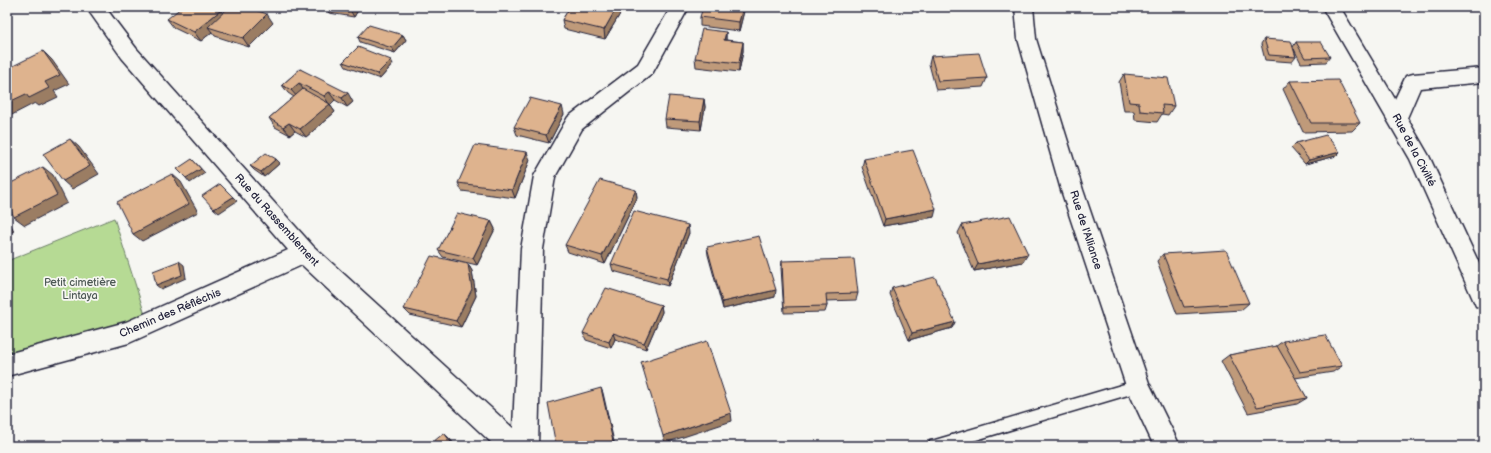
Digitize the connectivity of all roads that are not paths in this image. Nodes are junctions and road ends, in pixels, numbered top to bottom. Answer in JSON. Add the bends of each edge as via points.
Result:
{"nodes":[{"id":1,"x":95,"y":7,"type":"edge"},
{"id":2,"x":680,"y":7,"type":"edge"},
{"id":3,"x":1024,"y":7,"type":"edge"},
{"id":4,"x":1331,"y":7,"type":"edge"},
{"id":5,"x":1484,"y":75,"type":"edge"},
{"id":6,"x":1397,"y":118,"type":"junction"},
{"id":7,"x":305,"y":253,"type":"junction"},
{"id":8,"x":1484,"y":299,"type":"edge"},
{"id":9,"x":7,"y":366,"type":"edge"},
{"id":10,"x":1138,"y":386,"type":"junction"},
{"id":11,"x":514,"y":446,"type":"edge"},
{"id":12,"x":525,"y":446,"type":"edge"},
{"id":13,"x":935,"y":446,"type":"edge"},
{"id":14,"x":1167,"y":446,"type":"edge"}],
"edges":[{"from":1,"to":7,"type":"street","name":"Rue du Rassemblement","via":[[129,53]]},
{"from":2,"to":12,"type":"street","via":[[645,68],[575,123],[545,176],[532,249]]},
{"from":3,"to":10,"type":"street","name":"Rue de l'Alliance","via":[[1027,39],[1070,182]]},
{"from":4,"to":6,"type":"street","name":"Rue de la Civilté"},
{"from":5,"to":6,"type":"street","via":[[1413,81]]},
{"from":6,"to":8,"type":"street","name":"Rue de la Civilté","via":[[1419,156]]},
{"from":7,"to":9,"type":"street","name":"Chemin des Réfléchis","via":[[129,332]]},
{"from":7,"to":11,"type":"street","name":"Rue du Rassemblement"},
{"from":10,"to":13,"type":"lane"},
{"from":10,"to":14,"type":"street","name":"Rue de l'Alliance"}]}
